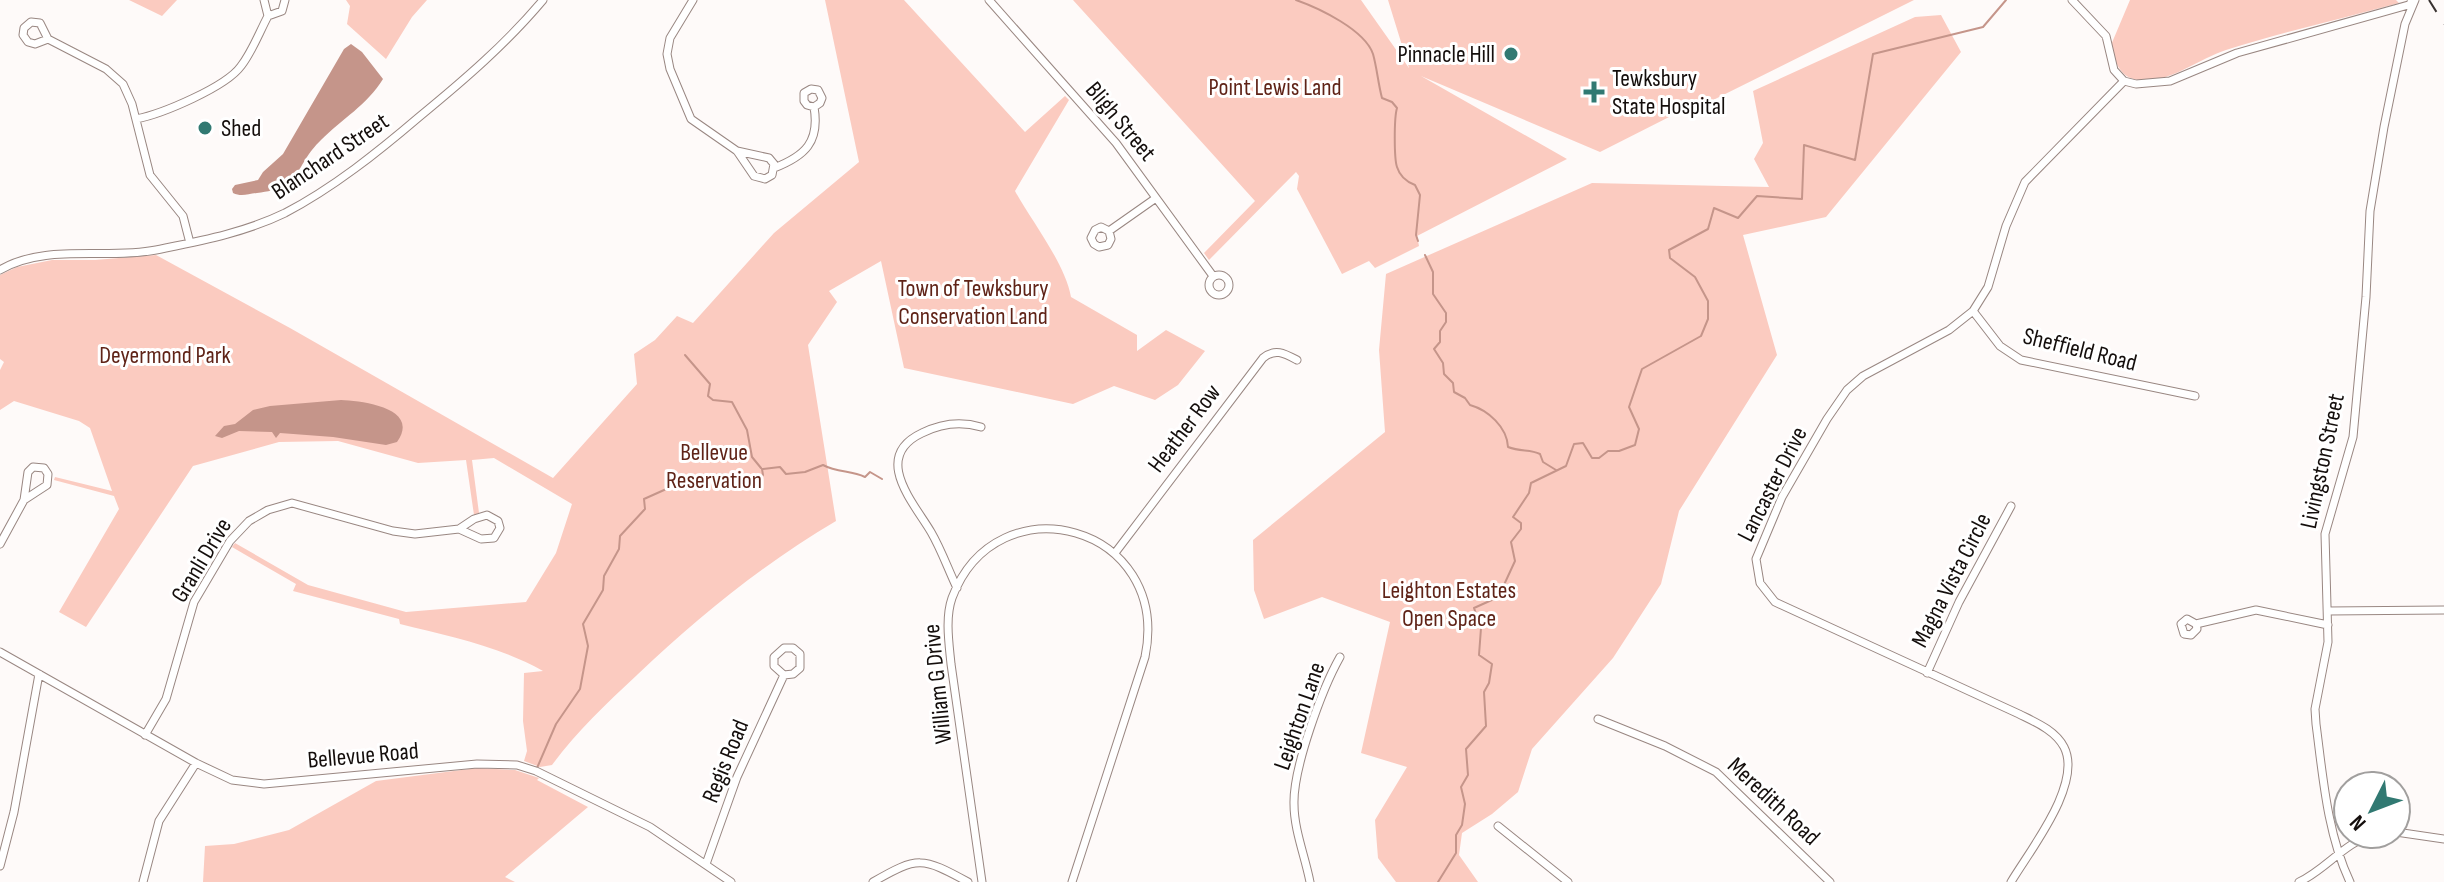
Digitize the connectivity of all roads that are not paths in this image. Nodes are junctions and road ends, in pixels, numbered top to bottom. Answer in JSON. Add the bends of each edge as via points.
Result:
{"nodes":[{"id":1,"x":264,"y":0,"type":"edge"},
{"id":2,"x":285,"y":0,"type":"edge"},
{"id":3,"x":543,"y":0,"type":"edge"},
{"id":4,"x":693,"y":0,"type":"edge"},
{"id":5,"x":989,"y":0,"type":"edge"},
{"id":6,"x":2072,"y":0,"type":"edge"},
{"id":7,"x":2413,"y":1,"type":"edge"},
{"id":8,"x":268,"y":16,"type":"junction"},
{"id":9,"x":48,"y":39,"type":"dead end"},
{"id":10,"x":2124,"y":81,"type":"junction"},
{"id":11,"x":814,"y":107,"type":"dead end"},
{"id":12,"x":136,"y":119,"type":"junction"},
{"id":13,"x":737,"y":151,"type":"junction"},
{"id":14,"x":774,"y":168,"type":"junction"},
{"id":15,"x":1156,"y":198,"type":"junction"},
{"id":16,"x":1109,"y":231,"type":"dead end"},
{"id":17,"x":190,"y":243,"type":"junction"},
{"id":18,"x":0,"y":270,"type":"edge"},
{"id":19,"x":1213,"y":276,"type":"dead end"},
{"id":20,"x":1973,"y":311,"type":"junction"},
{"id":21,"x":1297,"y":360,"type":"dead end"},
{"id":22,"x":2195,"y":396,"type":"dead end"},
{"id":23,"x":981,"y":427,"type":"dead end"},
{"id":24,"x":24,"y":500,"type":"junction"},
{"id":25,"x":2011,"y":506,"type":"dead end"},
{"id":26,"x":459,"y":529,"type":"junction"},
{"id":27,"x":0,"y":544,"type":"edge"},
{"id":28,"x":1115,"y":553,"type":"junction"},
{"id":29,"x":957,"y":588,"type":"junction"},
{"id":30,"x":2444,"y":610,"type":"edge"},
{"id":31,"x":2328,"y":611,"type":"junction"},
{"id":32,"x":2196,"y":624,"type":"dead end"},
{"id":33,"x":2328,"y":625,"type":"junction"},
{"id":34,"x":0,"y":652,"type":"edge"},
{"id":35,"x":1340,"y":657,"type":"dead end"},
{"id":36,"x":1927,"y":673,"type":"junction"},
{"id":37,"x":39,"y":674,"type":"junction"},
{"id":38,"x":784,"y":675,"type":"dead end"},
{"id":39,"x":1598,"y":719,"type":"dead end"},
{"id":40,"x":145,"y":735,"type":"junction"},
{"id":41,"x":196,"y":763,"type":"junction"},
{"id":42,"x":1498,"y":826,"type":"dead end"},
{"id":43,"x":2412,"y":834,"type":"edge"},
{"id":44,"x":2444,"y":839,"type":"edge"},
{"id":45,"x":2343,"y":850,"type":"edge"},
{"id":46,"x":2337,"y":853,"type":"junction"},
{"id":47,"x":706,"y":864,"type":"junction"},
{"id":48,"x":0,"y":866,"type":"edge"},
{"id":49,"x":143,"y":882,"type":"edge"},
{"id":50,"x":731,"y":882,"type":"edge"},
{"id":51,"x":873,"y":882,"type":"edge"},
{"id":52,"x":968,"y":882,"type":"edge"},
{"id":53,"x":982,"y":882,"type":"edge"},
{"id":54,"x":1072,"y":882,"type":"edge"},
{"id":55,"x":1310,"y":882,"type":"edge"},
{"id":56,"x":1568,"y":882,"type":"edge"},
{"id":57,"x":1830,"y":882,"type":"edge"},
{"id":58,"x":2011,"y":882,"type":"edge"},
{"id":59,"x":2299,"y":882,"type":"edge"},
{"id":60,"x":2350,"y":882,"type":"edge"}],
"edges":[{"from":1,"to":8,"type":"street"},
{"from":2,"to":8,"type":"street","via":[[282,11]]},
{"from":3,"to":17,"type":"street","name":"Blanchard Street","via":[[497,51],[360,164],[278,216]]},
{"from":4,"to":13,"type":"street","via":[[670,38],[670,69],[694,122]]},
{"from":5,"to":15,"type":"street","name":"Bligh Street","via":[[1116,143]]},
{"from":6,"to":10,"type":"street","via":[[2106,36],[2112,64]]},
{"from":7,"to":10,"type":"street","via":[[2236,53],[2170,81]]},
{"from":7,"to":31,"type":"street","name":"Livingston Street","via":[[2370,211],[2353,437],[2325,534]]},
{"from":8,"to":12,"type":"street","via":[[233,75],[167,110]]},
{"from":9,"to":12,"type":"street","via":[[116,76]]},
{"from":10,"to":20,"type":"street","name":"Lancaster Drive","via":[[2025,182],[1988,287]]},
{"from":11,"to":14,"type":"street","via":[[816,128],[807,148]]},
{"from":12,"to":17,"type":"street","via":[[150,175],[183,216]]},
{"from":13,"to":14,"type":"street","via":[[766,156]]},
{"from":13,"to":14,"type":"street","via":[[758,178],[769,178]]},
{"from":15,"to":16,"type":"street"},
{"from":15,"to":19,"type":"street","name":"Bligh Street"},
{"from":17,"to":18,"type":"street","name":"Blanchard Street","via":[[137,253],[35,257]]},
{"from":20,"to":22,"type":"street","name":"Sheffield Road","via":[[1993,339],[2021,360]]},
{"from":20,"to":36,"type":"street","name":"Lancaster Drive","via":[[1847,390],[1792,478],[1756,559],[1760,583],[1775,602]]},
{"from":21,"to":28,"type":"street","name":"Heather Row","via":[[1282,352],[1263,358]]},
{"from":23,"to":29,"type":"street","via":[[964,422],[923,432],[899,458],[904,492],[933,535]]},
{"from":24,"to":24,"type":"street","via":[[28,472],[44,468],[47,485]]},
{"from":24,"to":27,"type":"street"},
{"from":25,"to":36,"type":"street","name":"Magna Vista Circle"},
{"from":26,"to":26,"type":"street","name":"Granli Drive","via":[[487,515],[500,528],[486,540]]},
{"from":26,"to":40,"type":"street","name":"Granli Drive","via":[[393,531],[292,503],[249,521],[230,541],[194,602],[166,699]]},
{"from":28,"to":29,"type":"street","name":"William G Drive","via":[[1065,529],[1025,532],[981,555]]},
{"from":28,"to":54,"type":"street","name":"William G Drive","via":[[1144,596],[1149,639]]},
{"from":29,"to":53,"type":"street","name":"William G Drive","via":[[948,636]]},
{"from":30,"to":31,"type":"street"},
{"from":31,"to":33,"type":"street","name":"Livingston Street"},
{"from":32,"to":33,"type":"street","via":[[2256,610]]},
{"from":33,"to":46,"type":"street","name":"Livingston Street","via":[[2315,709]]},
{"from":34,"to":37,"type":"street","name":"Bellevue Road"},
{"from":35,"to":55,"type":"street","name":"Leighton Lane","via":[[1318,704],[1295,793]]},
{"from":36,"to":58,"type":"street","name":"Lancaster Drive","via":[[2042,726],[2064,748],[2064,792]]},
{"from":37,"to":40,"type":"street","name":"Bellevue Road"},
{"from":37,"to":48,"type":"street"},
{"from":38,"to":47,"type":"street","name":"Regis Road","via":[[737,777]]},
{"from":39,"to":57,"type":"street","name":"Meredith Road","via":[[1716,772]]},
{"from":40,"to":41,"type":"street","name":"Bellevue Road"},
{"from":41,"to":47,"type":"street","name":"Bellevue Road","via":[[232,780],[264,784],[517,765],[650,827]]},
{"from":41,"to":49,"type":"street","via":[[159,821]]},
{"from":42,"to":56,"type":"street"},
{"from":43,"to":44,"type":"street"},
{"from":45,"to":46,"type":"street"},
{"from":46,"to":59,"type":"street"},
{"from":46,"to":60,"type":"street","name":"Livingston Street"},
{"from":47,"to":50,"type":"street","name":"Bellevue Road"},
{"from":51,"to":52,"type":"street","via":[[917,861]]}]}
